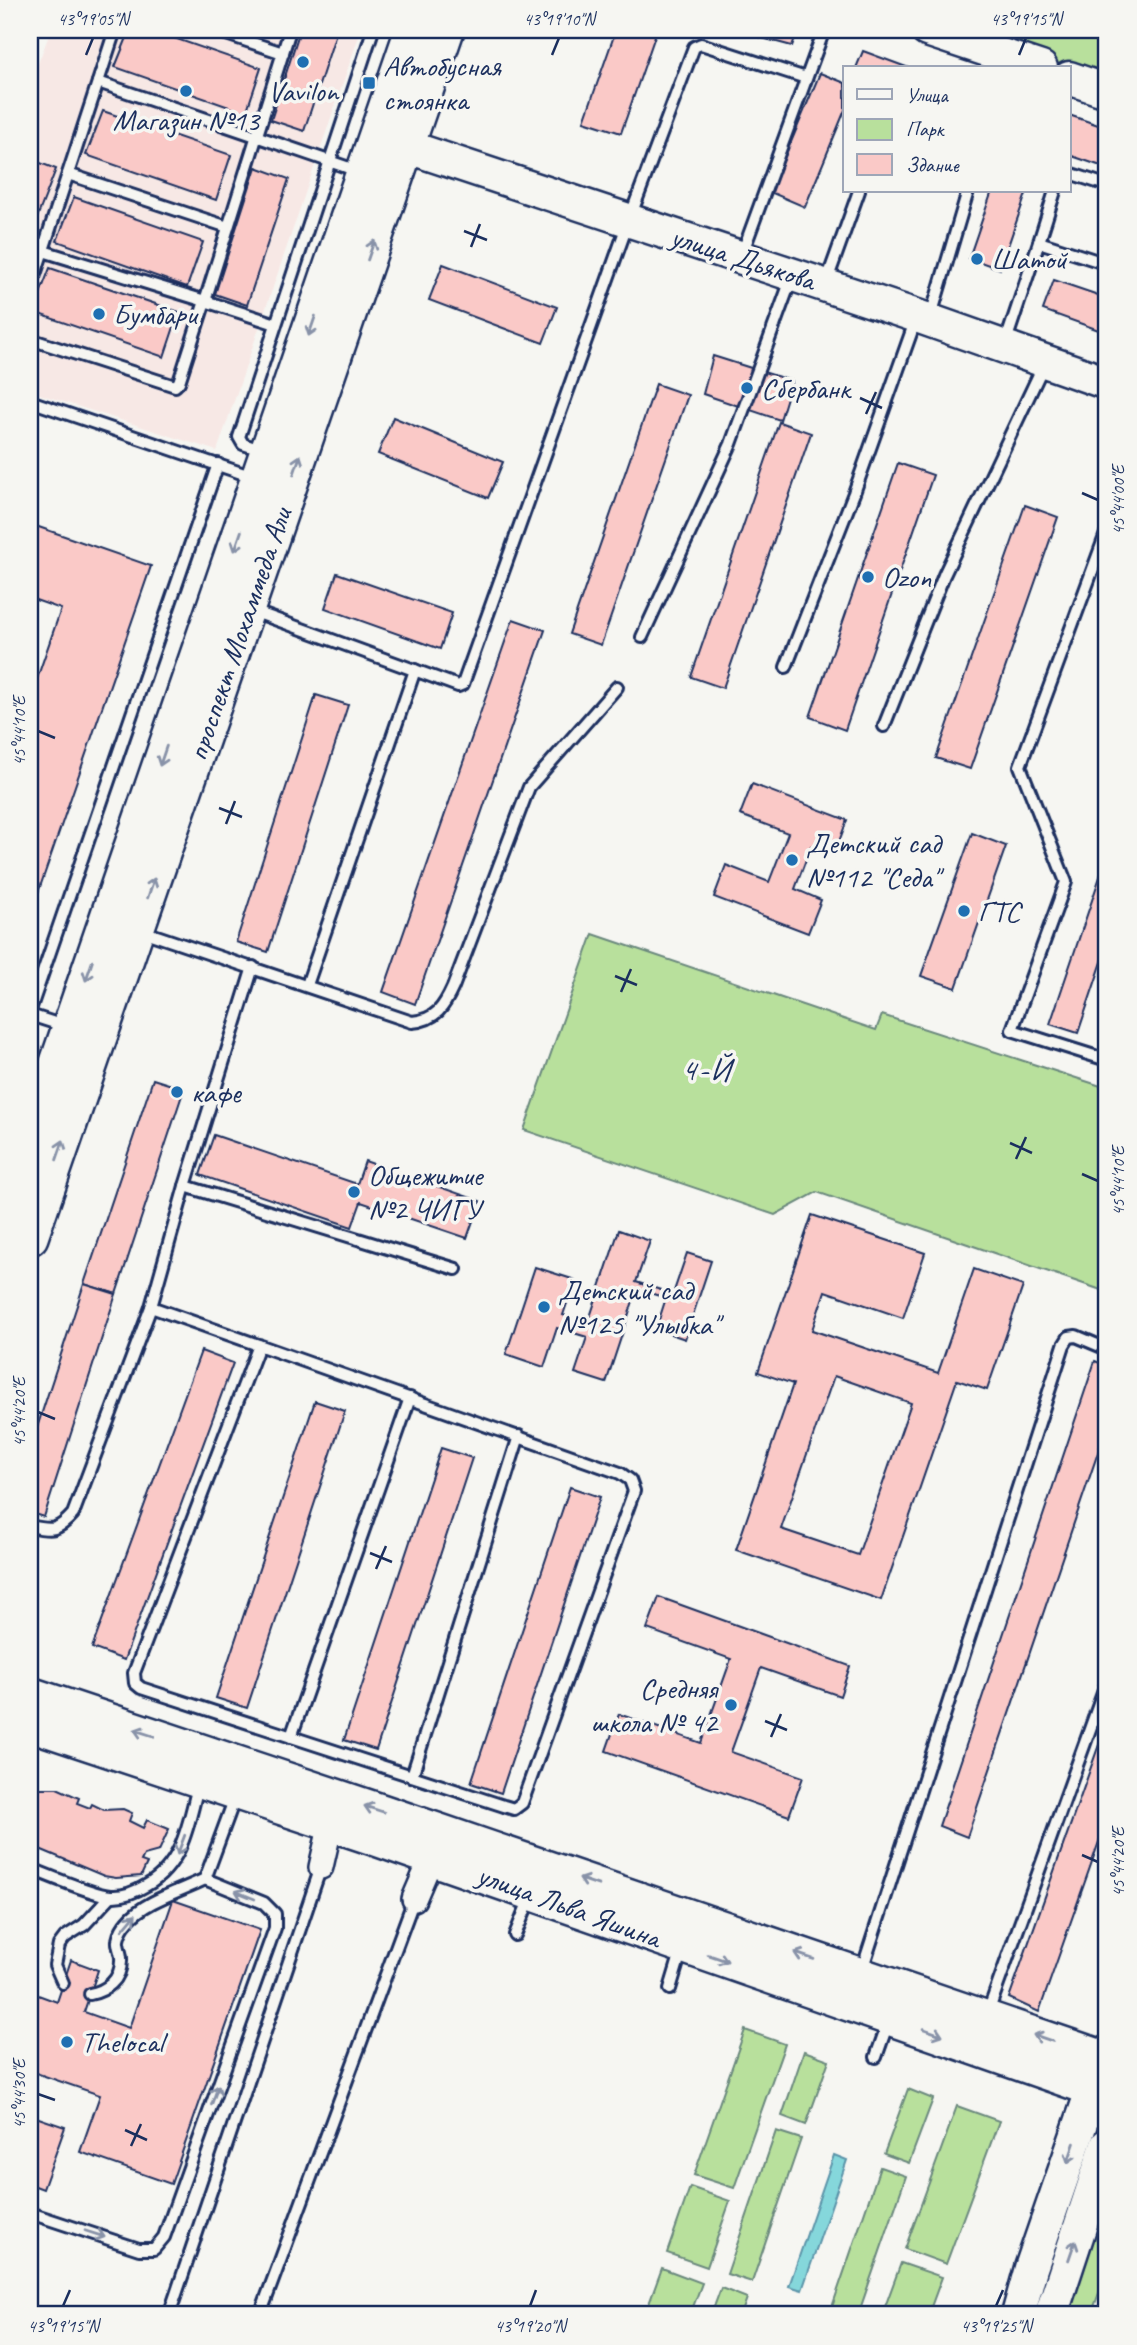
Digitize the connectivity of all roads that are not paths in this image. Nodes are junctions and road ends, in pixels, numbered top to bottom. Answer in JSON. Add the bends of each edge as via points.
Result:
{"nodes":[{"id":1,"x":115,"y":30,"type":"edge"},
{"id":2,"x":214,"y":30,"type":"edge"},
{"id":3,"x":290,"y":30,"type":"edge"},
{"id":4,"x":373,"y":30,"type":"edge"},
{"id":5,"x":413,"y":30,"type":"edge"},
{"id":6,"x":446,"y":30,"type":"edge"},
{"id":7,"x":824,"y":30,"type":"edge"},
{"id":8,"x":927,"y":30,"type":"edge"},
{"id":9,"x":283,"y":53,"type":"junction"},
{"id":10,"x":1035,"y":66,"type":"edge"},
{"id":11,"x":806,"y":78,"type":"junction"},
{"id":12,"x":1070,"y":78,"type":"edge"},
{"id":13,"x":98,"y":82,"type":"junction"},
{"id":14,"x":1107,"y":91,"type":"edge"},
{"id":15,"x":257,"y":136,"type":"junction"},
{"id":16,"x":392,"y":142,"type":"junction"},
{"id":17,"x":330,"y":161,"type":"junction"},
{"id":18,"x":364,"y":173,"type":"junction"},
{"id":19,"x":1070,"y":173,"type":"edge"},
{"id":20,"x":68,"y":174,"type":"junction"},
{"id":21,"x":1100,"y":183,"type":"dead end"},
{"id":22,"x":859,"y":192,"type":"edge"},
{"id":23,"x":968,"y":192,"type":"edge"},
{"id":24,"x":1055,"y":192,"type":"edge"},
{"id":25,"x":629,"y":220,"type":"junction"},
{"id":26,"x":228,"y":227,"type":"junction"},
{"id":27,"x":1039,"y":242,"type":"junction"},
{"id":28,"x":43,"y":251,"type":"junction"},
{"id":29,"x":740,"y":257,"type":"junction"},
{"id":30,"x":1107,"y":264,"type":"edge"},
{"id":31,"x":793,"y":275,"type":"junction"},
{"id":32,"x":825,"y":285,"type":"junction"},
{"id":33,"x":30,"y":290,"type":"edge"},
{"id":34,"x":205,"y":301,"type":"junction"},
{"id":35,"x":923,"y":318,"type":"junction"},
{"id":36,"x":276,"y":324,"type":"junction"},
{"id":37,"x":30,"y":339,"type":"edge"},
{"id":38,"x":1004,"y":347,"type":"junction"},
{"id":39,"x":1046,"y":362,"type":"junction"},
{"id":40,"x":1107,"y":383,"type":"edge"},
{"id":41,"x":30,"y":401,"type":"edge"},
{"id":42,"x":218,"y":464,"type":"junction"},
{"id":43,"x":264,"y":466,"type":"junction"},
{"id":44,"x":1107,"y":531,"type":"edge"},
{"id":45,"x":248,"y":610,"type":"junction"},
{"id":46,"x":642,"y":637,"type":"dead end"},
{"id":47,"x":786,"y":667,"type":"dead end"},
{"id":48,"x":415,"y":670,"type":"junction"},
{"id":49,"x":617,"y":687,"type":"dead end"},
{"id":50,"x":884,"y":726,"type":"dead end"},
{"id":51,"x":136,"y":929,"type":"junction"},
{"id":52,"x":253,"y":967,"type":"junction"},
{"id":53,"x":307,"y":985,"type":"junction"},
{"id":54,"x":30,"y":1012,"type":"edge"},
{"id":55,"x":69,"y":1028,"type":"junction"},
{"id":56,"x":1107,"y":1060,"type":"edge"},
{"id":57,"x":30,"y":1144,"type":"edge"},
{"id":58,"x":186,"y":1186,"type":"junction"},
{"id":59,"x":30,"y":1237,"type":"edge"},
{"id":60,"x":456,"y":1269,"type":"dead end"},
{"id":61,"x":151,"y":1307,"type":"junction"},
{"id":62,"x":259,"y":1345,"type":"junction"},
{"id":63,"x":1107,"y":1349,"type":"edge"},
{"id":64,"x":410,"y":1398,"type":"junction"},
{"id":65,"x":519,"y":1436,"type":"junction"},
{"id":66,"x":30,"y":1526,"type":"edge"},
{"id":67,"x":1107,"y":1682,"type":"edge"},
{"id":68,"x":30,"y":1695,"type":"edge"},
{"id":69,"x":30,"y":1723,"type":"edge"},
{"id":70,"x":291,"y":1737,"type":"junction"},
{"id":71,"x":204,"y":1767,"type":"junction"},
{"id":72,"x":412,"y":1776,"type":"junction"},
{"id":73,"x":237,"y":1792,"type":"junction"},
{"id":74,"x":331,"y":1823,"type":"junction"},
{"id":75,"x":432,"y":1857,"type":"junction"},
{"id":76,"x":321,"y":1867,"type":"joint"},
{"id":77,"x":30,"y":1871,"type":"edge"},
{"id":78,"x":205,"y":1879,"type":"junction"},
{"id":79,"x":533,"y":1893,"type":"junction"},
{"id":80,"x":110,"y":1897,"type":"junction"},
{"id":81,"x":414,"y":1899,"type":"joint"},
{"id":82,"x":515,"y":1935,"type":"dead end"},
{"id":83,"x":683,"y":1947,"type":"junction"},
{"id":84,"x":860,"y":1975,"type":"junction"},
{"id":85,"x":63,"y":1983,"type":"dead end"},
{"id":86,"x":670,"y":1989,"type":"dead end"},
{"id":87,"x":90,"y":1994,"type":"dead end"},
{"id":88,"x":890,"y":2017,"type":"junction"},
{"id":89,"x":986,"y":2018,"type":"junction"},
{"id":90,"x":876,"y":2057,"type":"dead end"},
{"id":91,"x":1104,"y":2070,"type":"edge"},
{"id":92,"x":1107,"y":2145,"type":"edge"},
{"id":93,"x":30,"y":2213,"type":"edge"},
{"id":94,"x":169,"y":2315,"type":"edge"},
{"id":95,"x":260,"y":2315,"type":"edge"},
{"id":96,"x":1018,"y":2315,"type":"edge"},
{"id":97,"x":1051,"y":2315,"type":"edge"}],
"edges":[{"from":1,"to":13,"type":"lane"},
{"from":2,"to":9,"type":"lane"},
{"from":3,"to":9,"type":"lane"},
{"from":4,"to":17,"type":"lane"},
{"from":5,"to":16,"type":"main road","name":"проспект Мохаммеда Али"},
{"from":6,"to":16,"type":"main road","name":"проспект Мохаммеда Али"},
{"from":7,"to":11,"type":"lane"},
{"from":8,"to":10,"type":"street"},
{"from":9,"to":15,"type":"lane"},
{"from":11,"to":25,"type":"lane","via":[[695,45]]},
{"from":11,"to":29,"type":"lane"},
{"from":12,"to":14,"type":"street"},
{"from":13,"to":15,"type":"lane"},
{"from":13,"to":20,"type":"lane"},
{"from":15,"to":17,"type":"lane"},
{"from":15,"to":26,"type":"lane"},
{"from":16,"to":18,"type":"main road","name":"проспект Мохаммеда Али"},
{"from":16,"to":25,"type":"street","name":"улица Дьякова"},
{"from":45,"to":16,"type":"main road","name":"проспект Мохаммеда Али","one_way":true},
{"from":17,"to":18,"type":"lane"},
{"from":17,"to":36,"type":"lane"},
{"from":18,"to":43,"type":"main road","name":"проспект Мохаммеда Али","one_way":true},
{"from":19,"to":21,"type":"lane"},
{"from":20,"to":26,"type":"lane"},
{"from":20,"to":28,"type":"lane"},
{"from":22,"to":32,"type":"lane"},
{"from":23,"to":35,"type":"lane"},
{"from":24,"to":27,"type":"lane"},
{"from":25,"to":29,"type":"street","name":"улица Дьякова"},
{"from":25,"to":48,"type":"lane","via":[[465,682],[458,686]]},
{"from":26,"to":34,"type":"lane"},
{"from":27,"to":30,"type":"lane"},
{"from":27,"to":38,"type":"lane"},
{"from":28,"to":33,"type":"lane"},
{"from":28,"to":34,"type":"lane"},
{"from":29,"to":31,"type":"street","name":"улица Дьякова"},
{"from":31,"to":32,"type":"street","name":"улица Дьякова"},
{"from":31,"to":46,"type":"lane","via":[[731,444]]},
{"from":32,"to":35,"type":"street","name":"улица Дьякова"},
{"from":34,"to":36,"type":"lane"},
{"from":34,"to":37,"type":"lane","via":[[175,386]]},
{"from":35,"to":38,"type":"street","name":"улица Дьякова"},
{"from":35,"to":47,"type":"lane"},
{"from":36,"to":43,"type":"lane","via":[[239,437]]},
{"from":38,"to":39,"type":"street","name":"улица Дьякова"},
{"from":39,"to":40,"type":"street","name":"улица Дьякова"},
{"from":39,"to":50,"type":"lane","via":[[944,575]]},
{"from":41,"to":42,"type":"lane"},
{"from":42,"to":43,"type":"lane"},
{"from":42,"to":54,"type":"lane"},
{"from":43,"to":55,"type":"main road","name":"проспект Мохаммеда Али","one_way":true},
{"from":44,"to":56,"type":"lane","via":[[1020,766],[1066,882],[1012,1030]]},
{"from":45,"to":48,"type":"lane"},
{"from":51,"to":45,"type":"main road","name":"проспект Мохаммеда Али","one_way":true},
{"from":48,"to":53,"type":"lane"},
{"from":49,"to":53,"type":"lane","via":[[529,787],[453,987],[436,1015],[412,1023]]},
{"from":51,"to":52,"type":"lane"},
{"from":59,"to":51,"type":"main road","name":"проспект Мохаммеда Али","one_way":true},
{"from":52,"to":53,"type":"lane"},
{"from":52,"to":58,"type":"lane"},
{"from":54,"to":55,"type":"lane"},
{"from":55,"to":57,"type":"main road","name":"проспект Мохаммеда Али"},
{"from":58,"to":60,"type":"lane"},
{"from":58,"to":61,"type":"lane"},
{"from":61,"to":62,"type":"lane"},
{"from":61,"to":66,"type":"lane","via":[[73,1514],[50,1530]]},
{"from":62,"to":64,"type":"lane"},
{"from":62,"to":70,"type":"lane","via":[[134,1673],[141,1688]]},
{"from":63,"to":84,"type":"lane","via":[[1076,1336],[1069,1336],[1063,1345]]},
{"from":64,"to":65,"type":"lane"},
{"from":64,"to":70,"type":"lane"},
{"from":65,"to":72,"type":"lane"},
{"from":65,"to":72,"type":"lane","via":[[621,1473],[634,1491],[522,1803],[514,1809]]},
{"from":67,"to":89,"type":"lane"},
{"from":71,"to":68,"type":"main road","name":"улица Льва Яшина","one_way":true},
{"from":69,"to":71,"type":"main road","name":"улица Льва Яшина"},
{"from":70,"to":72,"type":"lane"},
{"from":71,"to":73,"type":"main road","name":"улица Льва Яшина"},
{"from":71,"to":80,"type":"lane","one_way":true,"via":[[172,1864],[136,1891]]},
{"from":84,"to":71,"type":"main road","name":"улица Льва Яшина","one_way":true},
{"from":73,"to":74,"type":"main road","name":"улица Льва Яшина"},
{"from":73,"to":78,"type":"lane"},
{"from":74,"to":75,"type":"main road","name":"улица Льва Яшина"},
{"from":74,"to":76,"type":"street"},
{"from":75,"to":79,"type":"main road","name":"улица Льва Яшина"},
{"from":75,"to":81,"type":"street"},
{"from":76,"to":94,"type":"lane"},
{"from":77,"to":80,"type":"lane"},
{"from":87,"to":78,"type":"lane","one_way":true,"via":[[104,1990],[119,1973],[118,1940],[130,1919],[141,1909]]},
{"from":93,"to":78,"type":"lane","one_way":true,"via":[[138,2249],[153,2249],[164,2237],[275,1928],[275,1914],[264,1903]]},
{"from":79,"to":82,"type":"lane"},
{"from":79,"to":83,"type":"main road","name":"улица Льва Яшина"},
{"from":80,"to":85,"type":"lane","via":[[59,1945],[55,1965]]},
{"from":81,"to":95,"type":"lane"},
{"from":83,"to":86,"type":"lane"},
{"from":83,"to":88,"type":"main road","name":"улица Льва Яшина","one_way":true},
{"from":84,"to":89,"type":"main road","name":"улица Льва Яшина"},
{"from":88,"to":90,"type":"lane"},
{"from":88,"to":91,"type":"main road","name":"улица Льва Яшина","one_way":true},
{"from":91,"to":89,"type":"main road","name":"улица Льва Яшина","one_way":true},
{"from":91,"to":96,"type":"street","one_way":true},
{"from":97,"to":92,"type":"street","one_way":true}]}
